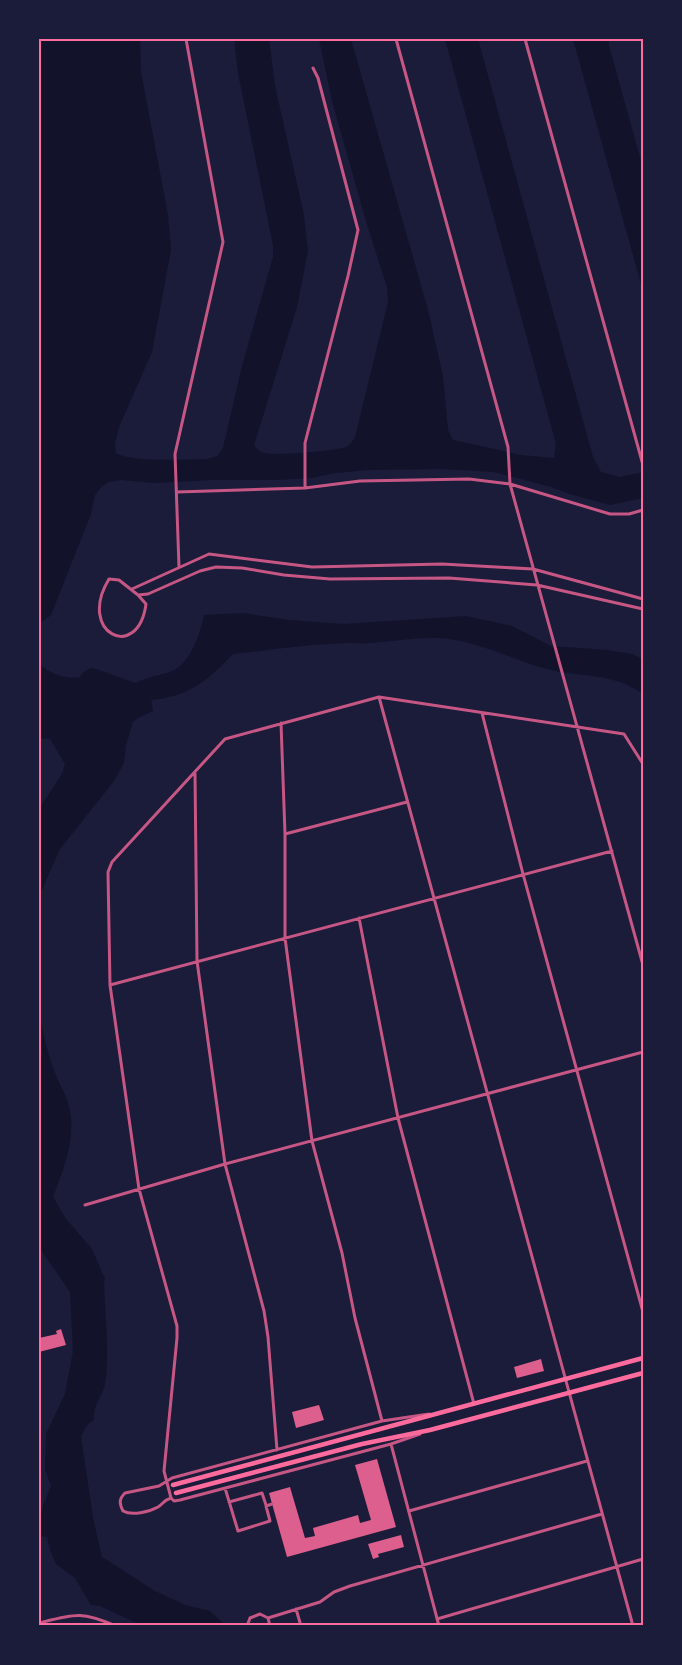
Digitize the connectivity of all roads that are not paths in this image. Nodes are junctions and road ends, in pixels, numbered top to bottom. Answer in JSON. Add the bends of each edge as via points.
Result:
{"nodes":[{"id":1,"x":186,"y":39,"type":"edge"},
{"id":2,"x":396,"y":39,"type":"edge"},
{"id":3,"x":525,"y":39,"type":"edge"},
{"id":4,"x":313,"y":68,"type":"dead end"},
{"id":5,"x":643,"y":465,"type":"edge"},
{"id":6,"x":510,"y":484,"type":"junction"},
{"id":7,"x":304,"y":488,"type":"junction"},
{"id":8,"x":177,"y":492,"type":"junction"},
{"id":9,"x":643,"y":510,"type":"edge"},
{"id":10,"x":179,"y":567,"type":"junction"},
{"id":11,"x":533,"y":569,"type":"junction"},
{"id":12,"x":537,"y":585,"type":"junction"},
{"id":13,"x":132,"y":589,"type":"junction"},
{"id":14,"x":138,"y":595,"type":"junction"},
{"id":15,"x":643,"y":599,"type":"edge"},
{"id":16,"x":643,"y":608,"type":"edge"},
{"id":17,"x":379,"y":697,"type":"junction"},
{"id":18,"x":482,"y":713,"type":"junction"},
{"id":19,"x":281,"y":723,"type":"junction"},
{"id":20,"x":578,"y":728,"type":"junction"},
{"id":21,"x":643,"y":764,"type":"edge"},
{"id":22,"x":195,"y":773,"type":"junction"},
{"id":23,"x":407,"y":801,"type":"junction"},
{"id":24,"x":285,"y":834,"type":"junction"},
{"id":25,"x":612,"y":851,"type":"junction"},
{"id":26,"x":524,"y":874,"type":"junction"},
{"id":27,"x":434,"y":897,"type":"junction"},
{"id":28,"x":359,"y":918,"type":"junction"},
{"id":29,"x":285,"y":938,"type":"junction"},
{"id":30,"x":197,"y":961,"type":"junction"},
{"id":31,"x":643,"y":965,"type":"edge"},
{"id":32,"x":110,"y":985,"type":"junction"},
{"id":33,"x":643,"y":1052,"type":"edge"},
{"id":34,"x":577,"y":1070,"type":"junction"},
{"id":35,"x":487,"y":1094,"type":"junction"},
{"id":36,"x":398,"y":1118,"type":"junction"},
{"id":37,"x":312,"y":1141,"type":"junction"},
{"id":38,"x":225,"y":1164,"type":"junction"},
{"id":39,"x":139,"y":1189,"type":"junction"},
{"id":40,"x":85,"y":1205,"type":"dead end"},
{"id":41,"x":643,"y":1312,"type":"edge"},
{"id":42,"x":643,"y":1358,"type":"edge"},
{"id":43,"x":643,"y":1373,"type":"edge"},
{"id":44,"x":564,"y":1379,"type":"junction"},
{"id":45,"x":568,"y":1394,"type":"junction"},
{"id":46,"x":474,"y":1404,"type":"junction"},
{"id":47,"x":445,"y":1411,"type":"junction"},
{"id":48,"x":382,"y":1421,"type":"junction"},
{"id":49,"x":430,"y":1430,"type":"junction"},
{"id":50,"x":391,"y":1444,"type":"junction"},
{"id":51,"x":277,"y":1450,"type":"junction"},
{"id":52,"x":587,"y":1461,"type":"junction"},
{"id":53,"x":166,"y":1482,"type":"junction"},
{"id":54,"x":173,"y":1485,"type":"dead end"},
{"id":55,"x":225,"y":1488,"type":"junction"},
{"id":56,"x":177,"y":1493,"type":"dead end"},
{"id":57,"x":171,"y":1498,"type":"junction"},
{"id":58,"x":230,"y":1502,"type":"junction"},
{"id":59,"x":272,"y":1504,"type":"dead end"},
{"id":60,"x":266,"y":1506,"type":"junction"},
{"id":61,"x":409,"y":1511,"type":"junction"},
{"id":62,"x":602,"y":1514,"type":"junction"},
{"id":63,"x":643,"y":1559,"type":"edge"},
{"id":64,"x":423,"y":1567,"type":"junction"},
{"id":65,"x":616,"y":1567,"type":"junction"},
{"id":66,"x":296,"y":1609,"type":"junction"},
{"id":67,"x":268,"y":1618,"type":"junction"},
{"id":68,"x":437,"y":1619,"type":"junction"},
{"id":69,"x":39,"y":1623,"type":"edge"},
{"id":70,"x":47,"y":1624,"type":"edge"},
{"id":71,"x":116,"y":1626,"type":"edge"},
{"id":72,"x":247,"y":1626,"type":"edge"},
{"id":73,"x":270,"y":1626,"type":"edge"},
{"id":74,"x":301,"y":1626,"type":"edge"},
{"id":75,"x":439,"y":1626,"type":"edge"},
{"id":76,"x":633,"y":1626,"type":"edge"}],
"edges":[{"from":1,"to":8,"type":"street","via":[[223,242],[175,454]]},
{"from":2,"to":6,"type":"street","via":[[508,447]]},
{"from":3,"to":5,"type":"street"},
{"from":4,"to":7,"type":"street","via":[[358,230],[304,450]]},
{"from":6,"to":7,"type":"street","via":[[469,479],[360,481]]},
{"from":6,"to":9,"type":"street","via":[[610,514]]},
{"from":6,"to":11,"type":"street"},
{"from":7,"to":8,"type":"street"},
{"from":8,"to":10,"type":"street"},
{"from":10,"to":11,"type":"street","via":[[209,554],[312,567],[442,564]]},
{"from":10,"to":13,"type":"street"},
{"from":11,"to":12,"type":"street"},
{"from":11,"to":15,"type":"street"},
{"from":12,"to":14,"type":"street","via":[[449,578],[330,579],[216,567]]},
{"from":12,"to":16,"type":"street"},
{"from":12,"to":20,"type":"street"},
{"from":13,"to":14,"type":"street"},
{"from":13,"to":14,"type":"street","via":[[119,580],[109,579],[99,600],[105,630],[115,636],[130,635],[138,629],[146,604]]},
{"from":17,"to":18,"type":"street"},
{"from":17,"to":19,"type":"street"},
{"from":17,"to":23,"type":"street"},
{"from":18,"to":20,"type":"street"},
{"from":18,"to":26,"type":"street"},
{"from":19,"to":22,"type":"street","via":[[225,739]]},
{"from":19,"to":24,"type":"street"},
{"from":20,"to":21,"type":"street","via":[[624,734]]},
{"from":20,"to":25,"type":"street"},
{"from":22,"to":30,"type":"street"},
{"from":22,"to":32,"type":"street","via":[[112,862],[108,872]]},
{"from":23,"to":24,"type":"street"},
{"from":23,"to":27,"type":"street"},
{"from":24,"to":29,"type":"street"},
{"from":25,"to":26,"type":"street"},
{"from":25,"to":31,"type":"street"},
{"from":26,"to":27,"type":"street"},
{"from":26,"to":34,"type":"street"},
{"from":27,"to":28,"type":"street"},
{"from":27,"to":35,"type":"street"},
{"from":28,"to":29,"type":"street"},
{"from":28,"to":36,"type":"street"},
{"from":29,"to":30,"type":"street"},
{"from":29,"to":37,"type":"street"},
{"from":30,"to":32,"type":"street"},
{"from":30,"to":38,"type":"street"},
{"from":32,"to":39,"type":"street"},
{"from":33,"to":34,"type":"street"},
{"from":34,"to":35,"type":"street"},
{"from":34,"to":41,"type":"street"},
{"from":35,"to":36,"type":"street"},
{"from":35,"to":44,"type":"street"},
{"from":36,"to":37,"type":"street"},
{"from":36,"to":46,"type":"street"},
{"from":37,"to":38,"type":"street"},
{"from":37,"to":48,"type":"street"},
{"from":38,"to":39,"type":"street"},
{"from":38,"to":51,"type":"street","via":[[264,1311]]},
{"from":39,"to":40,"type":"street"},
{"from":39,"to":53,"type":"street","via":[[177,1326]]},
{"from":42,"to":44,"type":"main road"},
{"from":43,"to":45,"type":"main road"},
{"from":44,"to":45,"type":"street"},
{"from":44,"to":46,"type":"main road"},
{"from":45,"to":49,"type":"main road"},
{"from":45,"to":52,"type":"street"},
{"from":46,"to":47,"type":"main road"},
{"from":47,"to":48,"type":"street"},
{"from":47,"to":54,"type":"main road"},
{"from":48,"to":51,"type":"street"},
{"from":49,"to":50,"type":"street"},
{"from":49,"to":56,"type":"main road"},
{"from":50,"to":55,"type":"street"},
{"from":50,"to":61,"type":"street"},
{"from":51,"to":53,"type":"street"},
{"from":52,"to":61,"type":"street"},
{"from":52,"to":62,"type":"street"},
{"from":53,"to":57,"type":"street"},
{"from":53,"to":57,"type":"street","via":[[125,1493],[120,1505],[131,1514],[155,1508]]},
{"from":55,"to":57,"type":"street","via":[[180,1500]]},
{"from":55,"to":58,"type":"street"},
{"from":58,"to":60,"type":"street","via":[[262,1493]]},
{"from":58,"to":60,"type":"street","via":[[238,1531],[270,1521]]},
{"from":59,"to":60,"type":"street"},
{"from":61,"to":64,"type":"street"},
{"from":62,"to":64,"type":"street"},
{"from":62,"to":65,"type":"street"},
{"from":63,"to":65,"type":"street"},
{"from":64,"to":66,"type":"street","via":[[350,1586]]},
{"from":64,"to":68,"type":"street"},
{"from":65,"to":68,"type":"street"},
{"from":65,"to":76,"type":"street"},
{"from":66,"to":67,"type":"street"},
{"from":66,"to":74,"type":"street"},
{"from":67,"to":72,"type":"street","via":[[253,1616]]},
{"from":67,"to":73,"type":"street"},
{"from":68,"to":75,"type":"street"},
{"from":69,"to":70,"type":"street"},
{"from":70,"to":71,"type":"street","via":[[66,1616],[89,1615]]}]}
